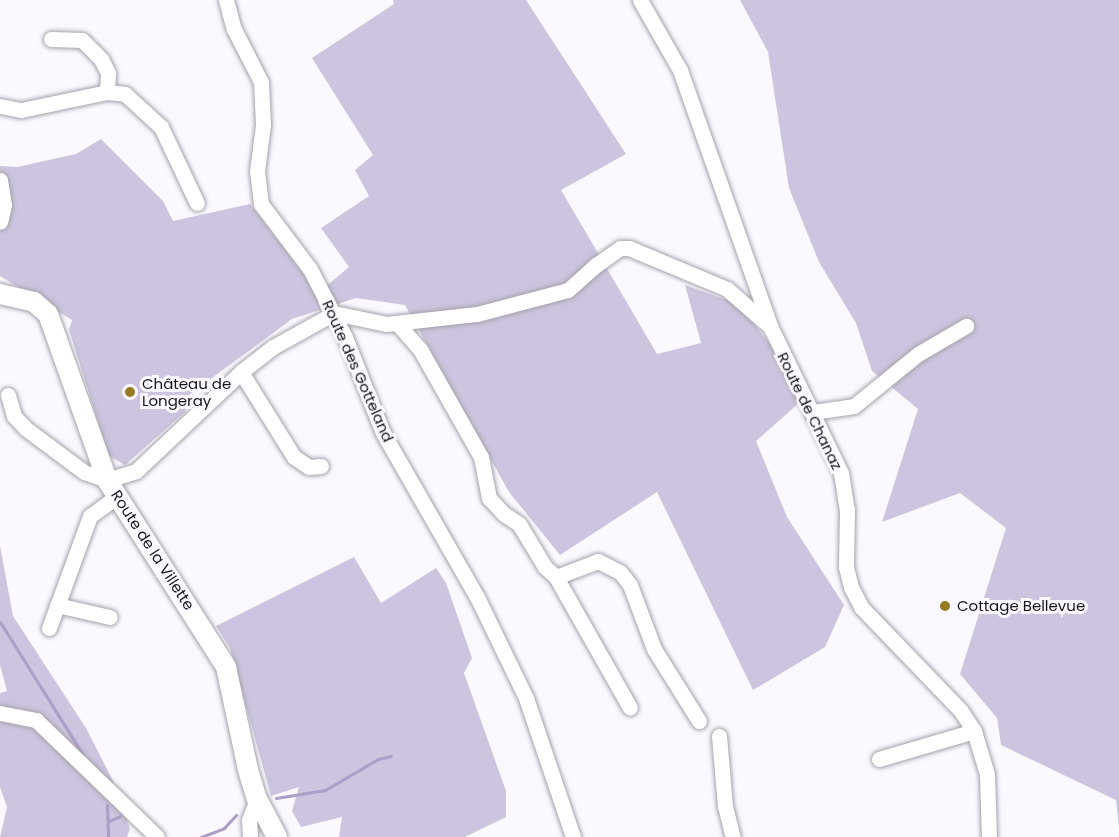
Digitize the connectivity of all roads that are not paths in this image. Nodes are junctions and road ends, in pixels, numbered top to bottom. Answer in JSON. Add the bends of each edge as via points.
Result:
{"nodes":[{"id":1,"x":226,"y":0,"type":"edge"},
{"id":2,"x":640,"y":0,"type":"edge"},
{"id":3,"x":51,"y":39,"type":"dead end"},
{"id":4,"x":107,"y":92,"type":"junction"},
{"id":5,"x":0,"y":106,"type":"edge"},
{"id":6,"x":0,"y":180,"type":"edge"},
{"id":7,"x":197,"y":203,"type":"dead end"},
{"id":8,"x":0,"y":222,"type":"edge"},
{"id":9,"x":0,"y":294,"type":"edge"},
{"id":10,"x":334,"y":313,"type":"junction"},
{"id":11,"x":397,"y":323,"type":"junction"},
{"id":12,"x":966,"y":326,"type":"dead end"},
{"id":13,"x":771,"y":328,"type":"junction"},
{"id":14,"x":241,"y":372,"type":"junction"},
{"id":15,"x":8,"y":395,"type":"dead end"},
{"id":16,"x":813,"y":412,"type":"junction"},
{"id":17,"x":321,"y":466,"type":"dead end"},
{"id":18,"x":112,"y":488,"type":"junction"},
{"id":19,"x":556,"y":577,"type":"junction"},
{"id":20,"x":57,"y":605,"type":"junction"},
{"id":21,"x":110,"y":617,"type":"dead end"},
{"id":22,"x":49,"y":628,"type":"dead end"},
{"id":23,"x":630,"y":708,"type":"dead end"},
{"id":24,"x":0,"y":713,"type":"edge"},
{"id":25,"x":699,"y":721,"type":"dead end"},
{"id":26,"x":974,"y":730,"type":"junction"},
{"id":27,"x":718,"y":736,"type":"dead end"},
{"id":28,"x":879,"y":759,"type":"dead end"},
{"id":29,"x":257,"y":799,"type":"junction"},
{"id":30,"x":157,"y":837,"type":"edge"},
{"id":31,"x":250,"y":837,"type":"edge"},
{"id":32,"x":278,"y":837,"type":"edge"},
{"id":33,"x":573,"y":837,"type":"edge"},
{"id":34,"x":733,"y":837,"type":"edge"},
{"id":35,"x":989,"y":837,"type":"edge"}],
"edges":[{"from":1,"to":10,"type":"street","name":"Route des Gotteland","via":[[234,29],[261,82],[263,125],[257,171],[261,204],[310,268]]},
{"from":2,"to":13,"type":"street","name":"Route de Chanaz","via":[[680,70]]},
{"from":3,"to":4,"type":"street","via":[[82,40],[108,73]]},
{"from":4,"to":5,"type":"street","via":[[21,111]]},
{"from":4,"to":7,"type":"street","via":[[125,94],[161,127]]},
{"from":6,"to":8,"type":"street","via":[[4,205]]},
{"from":9,"to":18,"type":"main road","name":"Route de la Villette","via":[[34,302],[48,314]]},
{"from":10,"to":11,"type":"street"},
{"from":10,"to":14,"type":"street","via":[[273,347]]},
{"from":10,"to":33,"type":"street","name":"Route des Gotteland","via":[[383,433],[446,538],[526,698]]},
{"from":11,"to":13,"type":"street","via":[[477,314],[568,290],[596,264],[620,248],[629,248],[727,289]]},
{"from":11,"to":19,"type":"street","via":[[421,351],[481,458],[489,498],[519,524],[545,567]]},
{"from":12,"to":16,"type":"street","via":[[918,354],[854,406]]},
{"from":13,"to":16,"type":"street","name":"Route de Chanaz"},
{"from":14,"to":17,"type":"street","via":[[294,457],[309,467]]},
{"from":14,"to":18,"type":"street","via":[[136,471]]},
{"from":15,"to":18,"type":"street","via":[[14,416],[25,428]]},
{"from":16,"to":26,"type":"street","name":"Route de Chanaz","via":[[844,488],[846,567],[855,597]]},
{"from":18,"to":20,"type":"street","via":[[90,516]]},
{"from":18,"to":29,"type":"main road","name":"Route de la Villette","via":[[218,648]]},
{"from":19,"to":23,"type":"street"},
{"from":19,"to":25,"type":"street","via":[[598,561],[620,572],[630,585],[654,649]]},
{"from":20,"to":21,"type":"street"},
{"from":20,"to":22,"type":"street"},
{"from":24,"to":30,"type":"street","via":[[36,720]]},
{"from":26,"to":28,"type":"street"},
{"from":26,"to":35,"type":"street","name":"Route de Chanaz","via":[[987,774]]},
{"from":27,"to":34,"type":"street","via":[[725,806]]},
{"from":29,"to":31,"type":"street","via":[[249,820]]},
{"from":29,"to":32,"type":"main road","name":"Route de la Villette"}]}
